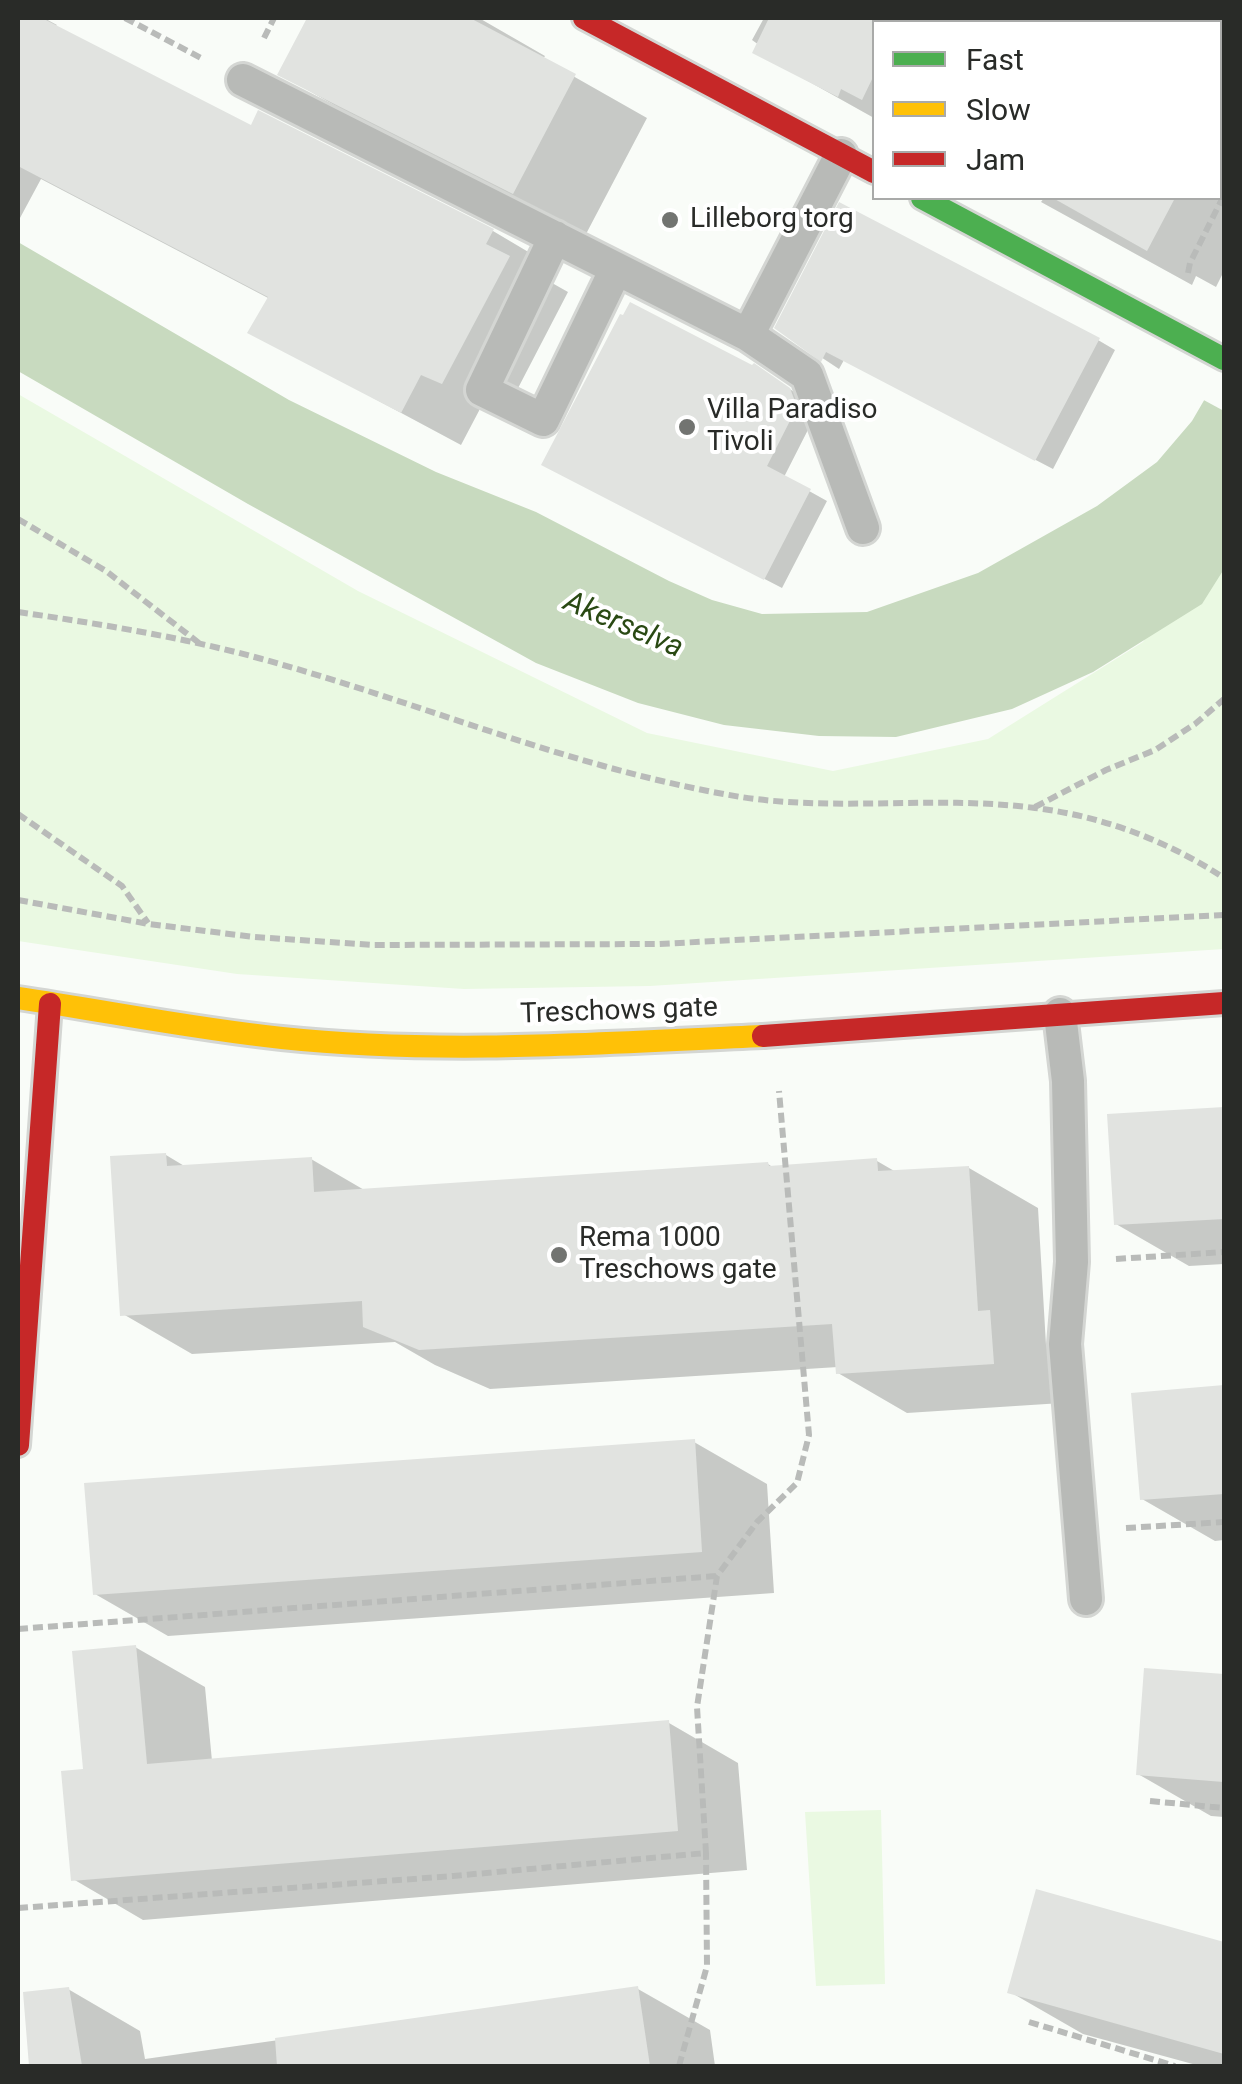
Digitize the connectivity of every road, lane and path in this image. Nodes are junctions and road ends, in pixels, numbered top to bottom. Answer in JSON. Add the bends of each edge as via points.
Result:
{"nodes":[{"id":1,"x":584,"y":18,"type":"edge"},
{"id":2,"x":244,"y":80,"type":"dead end"},
{"id":3,"x":842,"y":155,"type":"junction"},
{"id":4,"x":872,"y":171,"type":"edge"},
{"id":5,"x":926,"y":200,"type":"edge"},
{"id":6,"x":1222,"y":200,"type":"edge"},
{"id":7,"x":555,"y":238,"type":"junction"},
{"id":8,"x":616,"y":269,"type":"junction"},
{"id":9,"x":1177,"y":334,"type":"junction"},
{"id":10,"x":748,"y":335,"type":"junction"},
{"id":11,"x":1218,"y":355,"type":"edge"},
{"id":12,"x":18,"y":519,"type":"edge"},
{"id":13,"x":864,"y":528,"type":"dead end"},
{"id":14,"x":18,"y":612,"type":"edge"},
{"id":15,"x":200,"y":644,"type":"junction"},
{"id":16,"x":1224,"y":699,"type":"edge"},
{"id":17,"x":1034,"y":808,"type":"junction"},
{"id":18,"x":18,"y":814,"type":"edge"},
{"id":19,"x":1224,"y":878,"type":"edge"},
{"id":20,"x":18,"y":900,"type":"edge"},
{"id":21,"x":1224,"y":915,"type":"edge"},
{"id":22,"x":149,"y":924,"type":"junction"},
{"id":23,"x":18,"y":998,"type":"edge"},
{"id":24,"x":1224,"y":1002,"type":"edge"},
{"id":25,"x":50,"y":1004,"type":"junction"},
{"id":26,"x":1060,"y":1014,"type":"junction"},
{"id":27,"x":774,"y":1035,"type":"junction"},
{"id":28,"x":1224,"y":1252,"type":"edge"},
{"id":29,"x":1072,"y":1262,"type":"junction"},
{"id":30,"x":18,"y":1446,"type":"edge"},
{"id":31,"x":1224,"y":1522,"type":"edge"},
{"id":32,"x":1080,"y":1530,"type":"junction"},
{"id":33,"x":716,"y":1576,"type":"junction"},
{"id":34,"x":1086,"y":1600,"type":"dead end"},
{"id":35,"x":18,"y":1629,"type":"edge"},
{"id":36,"x":1150,"y":1801,"type":"dead end"},
{"id":37,"x":1224,"y":1808,"type":"edge"},
{"id":38,"x":706,"y":1853,"type":"junction"},
{"id":39,"x":18,"y":1908,"type":"edge"},
{"id":40,"x":1029,"y":2022,"type":"dead end"},
{"id":41,"x":679,"y":2066,"type":"edge"},
{"id":42,"x":1176,"y":2066,"type":"edge"}],
"edges":[{"from":1,"to":3,"type":"street"},
{"from":2,"to":7,"type":"lane"},
{"from":3,"to":4,"type":"street"},
{"from":3,"to":10,"type":"lane"},
{"from":5,"to":9,"type":"street"},
{"from":6,"to":9,"type":"path","via":[[1190,263]]},
{"from":7,"to":8,"type":"lane"},
{"from":7,"to":8,"type":"lane","via":[[482,390],[544,420]]},
{"from":8,"to":10,"type":"lane"},
{"from":9,"to":11,"type":"street"},
{"from":10,"to":13,"type":"lane","via":[[807,375]]},
{"from":12,"to":15,"type":"path","via":[[106,571]]},
{"from":14,"to":15,"type":"path"},
{"from":15,"to":17,"type":"path","via":[[608,767],[740,796],[804,804]]},
{"from":16,"to":17,"type":"path","via":[[1155,750]]},
{"from":17,"to":19,"type":"path","via":[[1131,831]]},
{"from":18,"to":22,"type":"path","via":[[122,886]]},
{"from":20,"to":22,"type":"path"},
{"from":21,"to":22,"type":"path","via":[[519,947],[374,945]]},
{"from":23,"to":25,"type":"street","name":"Treschows gate"},
{"from":24,"to":26,"type":"street","name":"Treschows gate"},
{"from":25,"to":27,"type":"street","name":"Treschows gate","via":[[282,1038],[409,1046]]},
{"from":25,"to":30,"type":"street"},
{"from":26,"to":27,"type":"street","name":"Treschows gate"},
{"from":26,"to":29,"type":"lane"},
{"from":27,"to":33,"type":"path","via":[[808,1435],[797,1484]]},
{"from":28,"to":29,"type":"path"},
{"from":29,"to":32,"type":"lane","via":[[1064,1344]]},
{"from":31,"to":32,"type":"path"},
{"from":32,"to":34,"type":"lane"},
{"from":33,"to":35,"type":"path"},
{"from":33,"to":38,"type":"path","via":[[697,1707]]},
{"from":36,"to":37,"type":"path"},
{"from":38,"to":39,"type":"path"},
{"from":38,"to":41,"type":"path","via":[[707,1966]]},
{"from":40,"to":42,"type":"path"}]}
